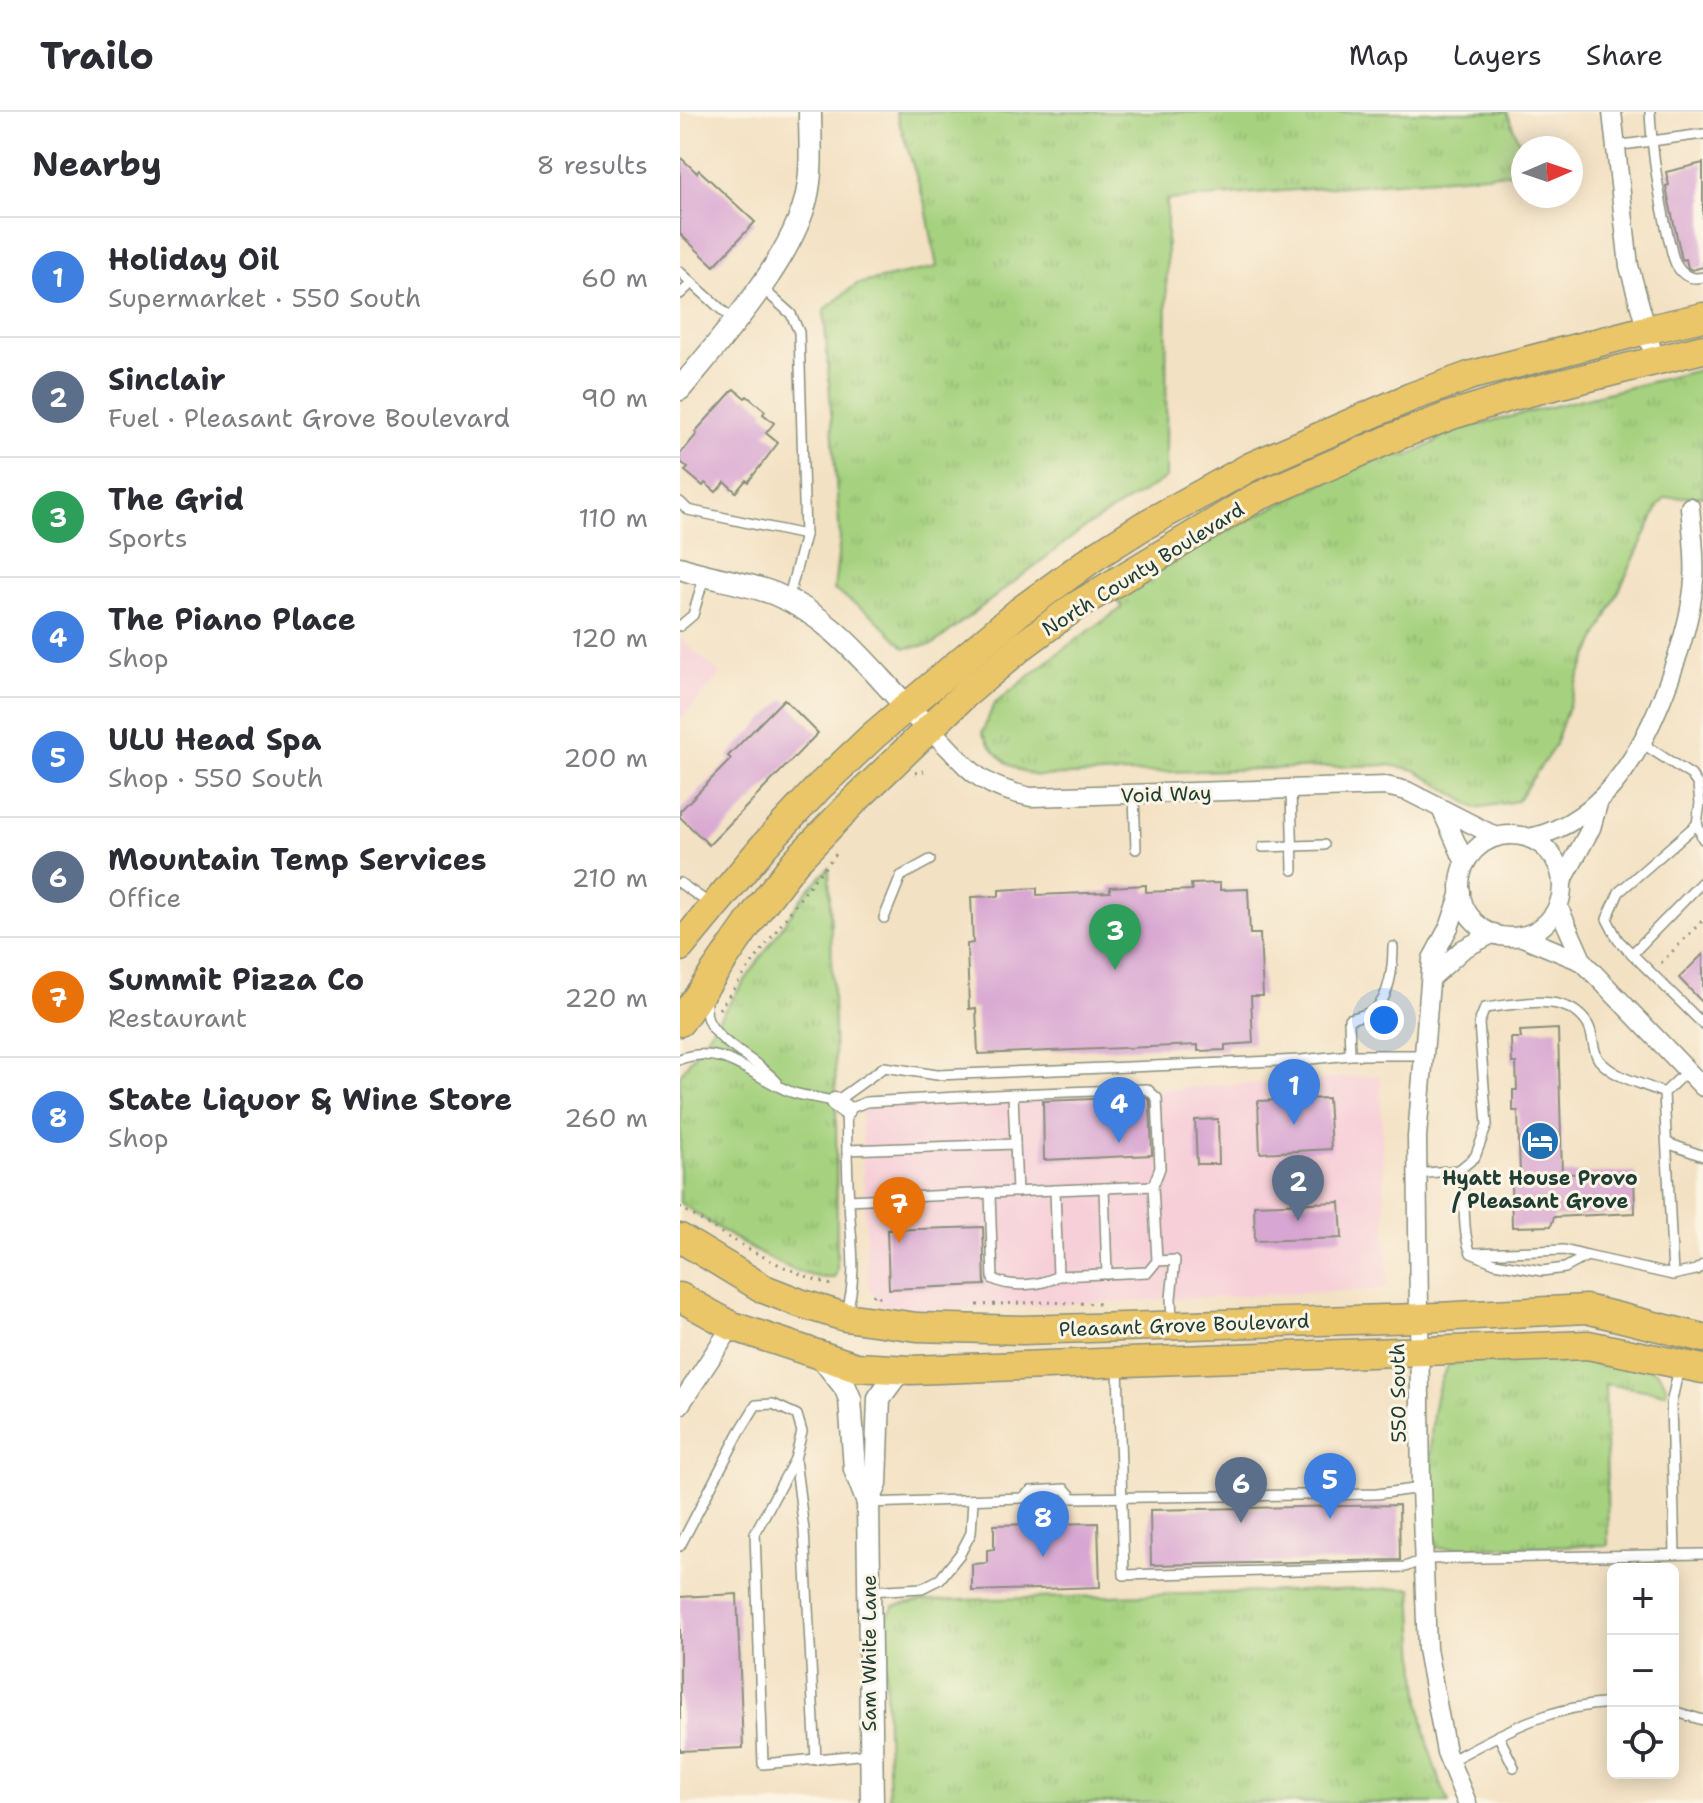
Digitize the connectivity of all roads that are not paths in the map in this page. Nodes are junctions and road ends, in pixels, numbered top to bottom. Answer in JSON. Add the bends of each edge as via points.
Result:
{"nodes":[{"id":1,"x":810,"y":112,"type":"edge"},
{"id":2,"x":1612,"y":112,"type":"edge"},
{"id":3,"x":1650,"y":112,"type":"edge"},
{"id":4,"x":1703,"y":134,"type":"edge"},
{"id":5,"x":1651,"y":141,"type":"junction"},
{"id":6,"x":1615,"y":146,"type":"junction"},
{"id":7,"x":680,"y":272,"type":"edge"},
{"id":8,"x":1703,"y":277,"type":"edge"},
{"id":9,"x":692,"y":283,"type":"junction"},
{"id":10,"x":760,"y":286,"type":"junction"},
{"id":11,"x":680,"y":294,"type":"edge"},
{"id":12,"x":1703,"y":317,"type":"edge"},
{"id":13,"x":734,"y":321,"type":"junction"},
{"id":14,"x":1646,"y":330,"type":"junction"},
{"id":15,"x":1703,"y":349,"type":"edge"},
{"id":16,"x":1655,"y":361,"type":"junction"},
{"id":17,"x":680,"y":389,"type":"edge"},
{"id":18,"x":680,"y":502,"type":"edge"},
{"id":19,"x":1690,"y":507,"type":"dead end"},
{"id":20,"x":805,"y":535,"type":"junction"},
{"id":21,"x":680,"y":568,"type":"edge"},
{"id":22,"x":705,"y":577,"type":"junction"},
{"id":23,"x":788,"y":600,"type":"junction"},
{"id":24,"x":680,"y":626,"type":"edge"},
{"id":25,"x":917,"y":717,"type":"junction"},
{"id":26,"x":1643,"y":744,"type":"junction"},
{"id":27,"x":1291,"y":790,"type":"junction"},
{"id":28,"x":1134,"y":796,"type":"junction"},
{"id":29,"x":1599,"y":800,"type":"junction"},
{"id":30,"x":1442,"y":811,"type":"junction"},
{"id":31,"x":1697,"y":824,"type":"junction"},
{"id":32,"x":1497,"y":837,"type":"junction"},
{"id":33,"x":1529,"y":838,"type":"junction"},
{"id":34,"x":1703,"y":839,"type":"edge"},
{"id":35,"x":1324,"y":845,"type":"dead end"},
{"id":36,"x":1263,"y":847,"type":"dead end"},
{"id":37,"x":1292,"y":847,"type":"junction"},
{"id":38,"x":1136,"y":849,"type":"dead end"},
{"id":39,"x":930,"y":860,"type":"dead end"},
{"id":40,"x":1465,"y":863,"type":"junction"},
{"id":41,"x":1293,"y":870,"type":"dead end"},
{"id":42,"x":1563,"y":880,"type":"junction"},
{"id":43,"x":1703,"y":881,"type":"edge"},
{"id":44,"x":680,"y":883,"type":"edge"},
{"id":45,"x":1461,"y":892,"type":"junction"},
{"id":46,"x":713,"y":906,"type":"junction"},
{"id":47,"x":1558,"y":906,"type":"junction"},
{"id":48,"x":884,"y":918,"type":"dead end"},
{"id":49,"x":1494,"y":933,"type":"junction"},
{"id":50,"x":1520,"y":936,"type":"junction"},
{"id":51,"x":680,"y":947,"type":"edge"},
{"id":52,"x":1393,"y":947,"type":"dead end"},
{"id":53,"x":1632,"y":954,"type":"junction"},
{"id":54,"x":1583,"y":962,"type":"junction"},
{"id":55,"x":1431,"y":978,"type":"junction"},
{"id":56,"x":705,"y":985,"type":"junction"},
{"id":57,"x":680,"y":1022,"type":"edge"},
{"id":58,"x":1703,"y":1024,"type":"edge"},
{"id":59,"x":1350,"y":1055,"type":"junction"},
{"id":60,"x":1423,"y":1055,"type":"junction"},
{"id":61,"x":680,"y":1059,"type":"edge"},
{"id":62,"x":1687,"y":1071,"type":"junction"},
{"id":63,"x":782,"y":1087,"type":"junction"},
{"id":64,"x":1703,"y":1087,"type":"edge"},
{"id":65,"x":1664,"y":1093,"type":"junction"},
{"id":66,"x":1013,"y":1094,"type":"junction"},
{"id":67,"x":840,"y":1106,"type":"junction"},
{"id":68,"x":1667,"y":1143,"type":"junction"},
{"id":69,"x":1015,"y":1144,"type":"junction"},
{"id":70,"x":847,"y":1150,"type":"junction"},
{"id":71,"x":1703,"y":1156,"type":"edge"},
{"id":72,"x":1459,"y":1170,"type":"junction"},
{"id":73,"x":1417,"y":1174,"type":"junction"},
{"id":74,"x":1153,"y":1186,"type":"junction"},
{"id":75,"x":1104,"y":1188,"type":"junction"},
{"id":76,"x":1055,"y":1190,"type":"junction"},
{"id":77,"x":1017,"y":1192,"type":"junction"},
{"id":78,"x":990,"y":1193,"type":"junction"},
{"id":79,"x":848,"y":1200,"type":"junction"},
{"id":80,"x":680,"y":1238,"type":"edge"},
{"id":81,"x":1471,"y":1253,"type":"junction"},
{"id":82,"x":1587,"y":1256,"type":"junction"},
{"id":83,"x":1157,"y":1261,"type":"junction"},
{"id":84,"x":1703,"y":1265,"type":"edge"},
{"id":85,"x":1107,"y":1274,"type":"junction"},
{"id":86,"x":1673,"y":1275,"type":"junction"},
{"id":87,"x":1058,"y":1276,"type":"junction"},
{"id":88,"x":680,"y":1297,"type":"edge"},
{"id":89,"x":845,"y":1317,"type":"junction"},
{"id":90,"x":1419,"y":1318,"type":"junction"},
{"id":91,"x":1172,"y":1325,"type":"junction"},
{"id":92,"x":732,"y":1326,"type":"junction"},
{"id":93,"x":1703,"y":1338,"type":"edge"},
{"id":94,"x":1419,"y":1351,"type":"junction"},
{"id":95,"x":820,"y":1355,"type":"junction"},
{"id":96,"x":1118,"y":1363,"type":"junction"},
{"id":97,"x":1692,"y":1367,"type":"edge"},
{"id":98,"x":911,"y":1370,"type":"junction"},
{"id":99,"x":681,"y":1400,"type":"edge"},
{"id":100,"x":795,"y":1459,"type":"junction"},
{"id":101,"x":1421,"y":1488,"type":"junction"},
{"id":102,"x":1122,"y":1498,"type":"junction"},
{"id":103,"x":973,"y":1500,"type":"junction"},
{"id":104,"x":868,"y":1503,"type":"junction"},
{"id":105,"x":680,"y":1546,"type":"edge"},
{"id":106,"x":1675,"y":1554,"type":"junction"},
{"id":107,"x":1703,"y":1554,"type":"edge"},
{"id":108,"x":1425,"y":1559,"type":"junction"},
{"id":109,"x":869,"y":1591,"type":"junction"},
{"id":110,"x":1607,"y":1704,"type":"edge"},
{"id":111,"x":1679,"y":1713,"type":"edge"},
{"id":112,"x":1703,"y":1720,"type":"edge"},
{"id":113,"x":1498,"y":1735,"type":"junction"},
{"id":114,"x":870,"y":1754,"type":"junction"},
{"id":115,"x":816,"y":1760,"type":"junction"},
{"id":116,"x":1450,"y":1761,"type":"junction"},
{"id":117,"x":1514,"y":1767,"type":"dead end"},
{"id":118,"x":872,"y":1803,"type":"edge"},
{"id":119,"x":1467,"y":1803,"type":"edge"}],
"edges":[{"from":1,"to":10,"type":"street","via":[[807,196],[797,228]]},
{"from":2,"to":6,"type":"street"},
{"from":3,"to":5,"type":"lane"},
{"from":4,"to":5,"type":"lane"},
{"from":5,"to":6,"type":"lane"},
{"from":5,"to":8,"type":"lane","via":[[1675,264],[1684,275]]},
{"from":6,"to":14,"type":"street","via":[[1629,266]]},
{"from":7,"to":9,"type":"lane"},
{"from":9,"to":11,"type":"lane"},
{"from":9,"to":13,"type":"lane"},
{"from":10,"to":13,"type":"street"},
{"from":10,"to":20,"type":"lane","via":[[791,314],[799,332]]},
{"from":12,"to":14,"type":"main road","name":"North County Boulevard"},
{"from":13,"to":17,"type":"street"},
{"from":14,"to":16,"type":"street"},
{"from":14,"to":25,"type":"main road","name":"North County Boulevard","via":[[1472,375],[1250,467],[1143,526],[1020,611]]},
{"from":15,"to":16,"type":"main road","name":"North County Boulevard"},
{"from":16,"to":25,"type":"main road","name":"North County Boulevard","via":[[1452,415],[1255,498],[1073,608],[963,696]]},
{"from":18,"to":20,"type":"lane","via":[[688,510]]},
{"from":19,"to":26,"type":"street","via":[[1694,581],[1684,635]]},
{"from":20,"to":23,"type":"lane"},
{"from":21,"to":22,"type":"street"},
{"from":22,"to":23,"type":"street"},
{"from":22,"to":24,"type":"lane","via":[[693,615]]},
{"from":23,"to":25,"type":"street","via":[[859,653]]},
{"from":25,"to":28,"type":"street","name":"Void Way","via":[[968,770],[995,788],[1031,797]]},
{"from":25,"to":46,"type":"main road","name":"North County Boulevard","via":[[820,786]]},
{"from":25,"to":56,"type":"main road","name":"North County Boulevard","via":[[853,802],[795,862]]},
{"from":26,"to":29,"type":"street"},
{"from":26,"to":31,"type":"lane","via":[[1698,785]]},
{"from":27,"to":28,"type":"street","name":"Void Way"},
{"from":27,"to":30,"type":"street","name":"Void Way","via":[[1386,786]]},
{"from":27,"to":37,"type":"lane"},
{"from":28,"to":38,"type":"lane"},
{"from":29,"to":33,"type":"street","via":[[1558,829]]},
{"from":29,"to":42,"type":"street","via":[[1591,828]]},
{"from":30,"to":32,"type":"street","name":"Void Way"},
{"from":30,"to":40,"type":"street"},
{"from":31,"to":34,"type":"lane"},
{"from":31,"to":53,"type":"lane","via":[[1619,892],[1607,919]]},
{"from":32,"to":33,"type":"street"},
{"from":32,"to":40,"type":"street"},
{"from":33,"to":42,"type":"street","via":[[1547,849]]},
{"from":35,"to":37,"type":"lane"},
{"from":36,"to":37,"type":"lane"},
{"from":37,"to":41,"type":"lane"},
{"from":39,"to":48,"type":"lane","via":[[901,876]]},
{"from":40,"to":45,"type":"street"},
{"from":42,"to":47,"type":"street"},
{"from":43,"to":53,"type":"lane"},
{"from":44,"to":46,"type":"lane"},
{"from":45,"to":49,"type":"street","via":[[1473,919]]},
{"from":45,"to":55,"type":"street","name":"550 South","via":[[1432,959]]},
{"from":46,"to":51,"type":"main road","name":"North County Boulevard"},
{"from":47,"to":50,"type":"street","via":[[1543,926]]},
{"from":47,"to":54,"type":"street"},
{"from":49,"to":50,"type":"street"},
{"from":49,"to":55,"type":"street","via":[[1463,949]]},
{"from":50,"to":54,"type":"street"},
{"from":52,"to":59,"type":"lane","via":[[1382,1003],[1349,1019]]},
{"from":53,"to":58,"type":"lane"},
{"from":54,"to":62,"type":"street"},
{"from":55,"to":60,"type":"street","name":"550 South"},
{"from":56,"to":57,"type":"main road","name":"North County Boulevard"},
{"from":56,"to":63,"type":"lane","via":[[709,1023]]},
{"from":59,"to":60,"type":"lane"},
{"from":59,"to":67,"type":"lane","via":[[937,1075],[884,1067]]},
{"from":60,"to":73,"type":"street","name":"550 South"},
{"from":61,"to":63,"type":"lane","via":[[722,1055]]},
{"from":62,"to":64,"type":"street"},
{"from":62,"to":65,"type":"lane"},
{"from":63,"to":67,"type":"lane"},
{"from":65,"to":68,"type":"lane"},
{"from":65,"to":72,"type":"lane","via":[[1620,1077],[1597,1057],[1582,1015],[1565,1004],[1485,1008],[1479,1023],[1487,1125],[1475,1157]]},
{"from":66,"to":67,"type":"lane"},
{"from":66,"to":69,"type":"lane"},
{"from":66,"to":74,"type":"lane","via":[[1147,1089],[1157,1098],[1160,1168]]},
{"from":67,"to":70,"type":"lane"},
{"from":68,"to":71,"type":"lane"},
{"from":68,"to":86,"type":"lane"},
{"from":69,"to":70,"type":"lane"},
{"from":69,"to":77,"type":"lane"},
{"from":70,"to":79,"type":"lane"},
{"from":72,"to":73,"type":"lane"},
{"from":72,"to":81,"type":"lane"},
{"from":73,"to":90,"type":"street","name":"550 South"},
{"from":74,"to":75,"type":"lane"},
{"from":74,"to":83,"type":"lane"},
{"from":75,"to":76,"type":"lane"},
{"from":75,"to":85,"type":"lane"},
{"from":76,"to":77,"type":"lane"},
{"from":76,"to":87,"type":"lane"},
{"from":77,"to":78,"type":"lane"},
{"from":78,"to":79,"type":"lane"},
{"from":78,"to":87,"type":"lane","via":[[993,1279],[1002,1284],[1046,1283]]},
{"from":79,"to":89,"type":"lane","via":[[854,1273]]},
{"from":80,"to":89,"type":"main road","name":"Pleasant Grove Boulevard","via":[[764,1289]]},
{"from":81,"to":82,"type":"lane","via":[[1564,1250]]},
{"from":81,"to":82,"type":"lane","via":[[1542,1271],[1565,1268]]},
{"from":82,"to":86,"type":"lane"},
{"from":83,"to":85,"type":"lane","via":[[1148,1272]]},
{"from":83,"to":91,"type":"lane","via":[[1175,1260]]},
{"from":84,"to":86,"type":"lane"},
{"from":85,"to":87,"type":"lane"},
{"from":88,"to":92,"type":"main road","name":"Pleasant Grove Boulevard"},
{"from":89,"to":91,"type":"main road","name":"Pleasant Grove Boulevard","via":[[957,1329]]},
{"from":90,"to":91,"type":"main road","name":"Pleasant Grove Boulevard"},
{"from":90,"to":93,"type":"main road","name":"Pleasant Grove Boulevard","via":[[1586,1309]]},
{"from":90,"to":94,"type":"street","name":"550 South"},
{"from":92,"to":95,"type":"main road","name":"Pleasant Grove Boulevard"},
{"from":92,"to":99,"type":"street"},
{"from":94,"to":96,"type":"main road","name":"Pleasant Grove Boulevard"},
{"from":94,"to":97,"type":"main road","name":"Pleasant Grove Boulevard","via":[[1588,1345]]},
{"from":94,"to":101,"type":"street","name":"550 South"},
{"from":95,"to":98,"type":"main road","name":"Pleasant Grove Boulevard","via":[[856,1367]]},
{"from":95,"to":104,"type":"street","name":"Sam White Lane","via":[[850,1399],[855,1469]]},
{"from":96,"to":98,"type":"main road","name":"Pleasant Grove Boulevard"},
{"from":96,"to":102,"type":"lane"},
{"from":97,"to":106,"type":"lane","via":[[1671,1404]]},
{"from":98,"to":104,"type":"street","name":"Sam White Lane","via":[[896,1375],[879,1398],[876,1484]]},
{"from":100,"to":105,"type":"lane","via":[[802,1432],[797,1415],[773,1404],[756,1405]]},
{"from":100,"to":115,"type":"lane","via":[[804,1530]]},
{"from":100,"to":115,"type":"lane","via":[[755,1533],[763,1764]]},
{"from":101,"to":102,"type":"lane","via":[[1377,1494]]},
{"from":101,"to":108,"type":"street","name":"550 South"},
{"from":102,"to":103,"type":"lane","via":[[1073,1498],[1065,1489]]},
{"from":102,"to":108,"type":"lane","via":[[1124,1575],[1405,1567]]},
{"from":103,"to":104,"type":"lane"},
{"from":103,"to":109,"type":"lane","via":[[971,1533],[940,1579],[922,1588]]},
{"from":104,"to":109,"type":"street","name":"Sam White Lane"},
{"from":106,"to":107,"type":"lane"},
{"from":106,"to":108,"type":"lane"},
{"from":108,"to":116,"type":"street","name":"550 South","via":[[1427,1649]]},
{"from":109,"to":114,"type":"street","name":"Sam White Lane"},
{"from":110,"to":113,"type":"lane","via":[[1535,1717]]},
{"from":111,"to":112,"type":"lane"},
{"from":113,"to":116,"type":"lane"},
{"from":113,"to":117,"type":"lane"},
{"from":114,"to":115,"type":"lane"},
{"from":114,"to":118,"type":"street","name":"Sam White Lane"},
{"from":116,"to":119,"type":"street","name":"550 South"}]}
